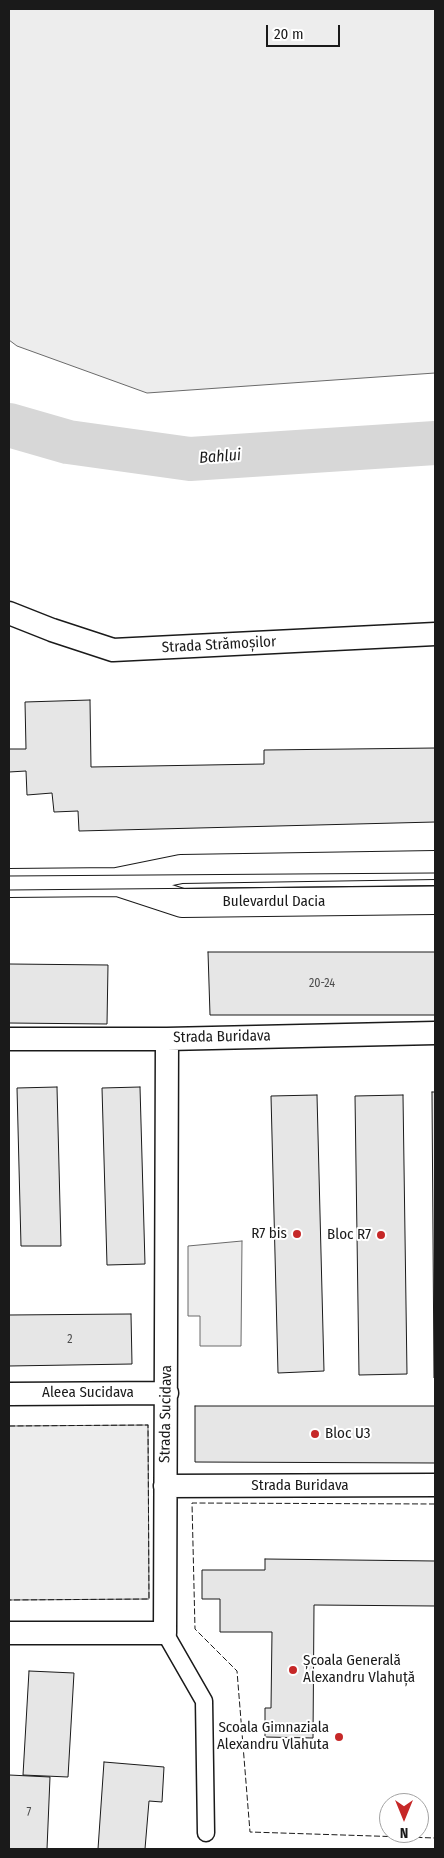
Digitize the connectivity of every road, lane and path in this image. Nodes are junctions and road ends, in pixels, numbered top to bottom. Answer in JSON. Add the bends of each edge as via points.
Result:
{"nodes":[{"id":1,"x":9,"y":614,"type":"edge"},
{"id":2,"x":435,"y":634,"type":"edge"},
{"id":3,"x":435,"y":864,"type":"edge"},
{"id":4,"x":117,"y":882,"type":"junction"},
{"id":5,"x":9,"y":883,"type":"edge"},
{"id":6,"x":435,"y":900,"type":"edge"},
{"id":7,"x":435,"y":1033,"type":"edge"},
{"id":8,"x":9,"y":1039,"type":"edge"},
{"id":9,"x":166,"y":1039,"type":"junction"},
{"id":10,"x":167,"y":1393,"type":"junction"},
{"id":11,"x":9,"y":1394,"type":"edge"},
{"id":12,"x":435,"y":1485,"type":"edge"},
{"id":13,"x":165,"y":1486,"type":"junction"},
{"id":14,"x":9,"y":1633,"type":"edge"},
{"id":15,"x":165,"y":1633,"type":"junction"},
{"id":16,"x":206,"y":1833,"type":"dead end"}],
"edges":[{"from":1,"to":2,"type":"street","name":"Strada Strămoșilor","via":[[113,650]]},
{"from":3,"to":4,"type":"street","name":"Bulevardul Dacia","via":[[181,869]]},
{"from":4,"to":5,"type":"street","name":"Bulevardul Dacia"},
{"from":4,"to":6,"type":"street","name":"Bulevardul Dacia","via":[[182,903]]},
{"from":7,"to":9,"type":"street","name":"Strada Buridava"},
{"from":8,"to":9,"type":"street","name":"Strada Buridava"},
{"from":9,"to":10,"type":"street","name":"Strada Sucidava"},
{"from":10,"to":11,"type":"street","name":"Aleea Sucidava"},
{"from":10,"to":13,"type":"street","name":"Strada Sucidava"},
{"from":12,"to":13,"type":"street","name":"Strada Buridava"},
{"from":13,"to":15,"type":"street","name":"Strada Sucidava"},
{"from":14,"to":15,"type":"street"},
{"from":15,"to":16,"type":"street","via":[[204,1701]]}]}
